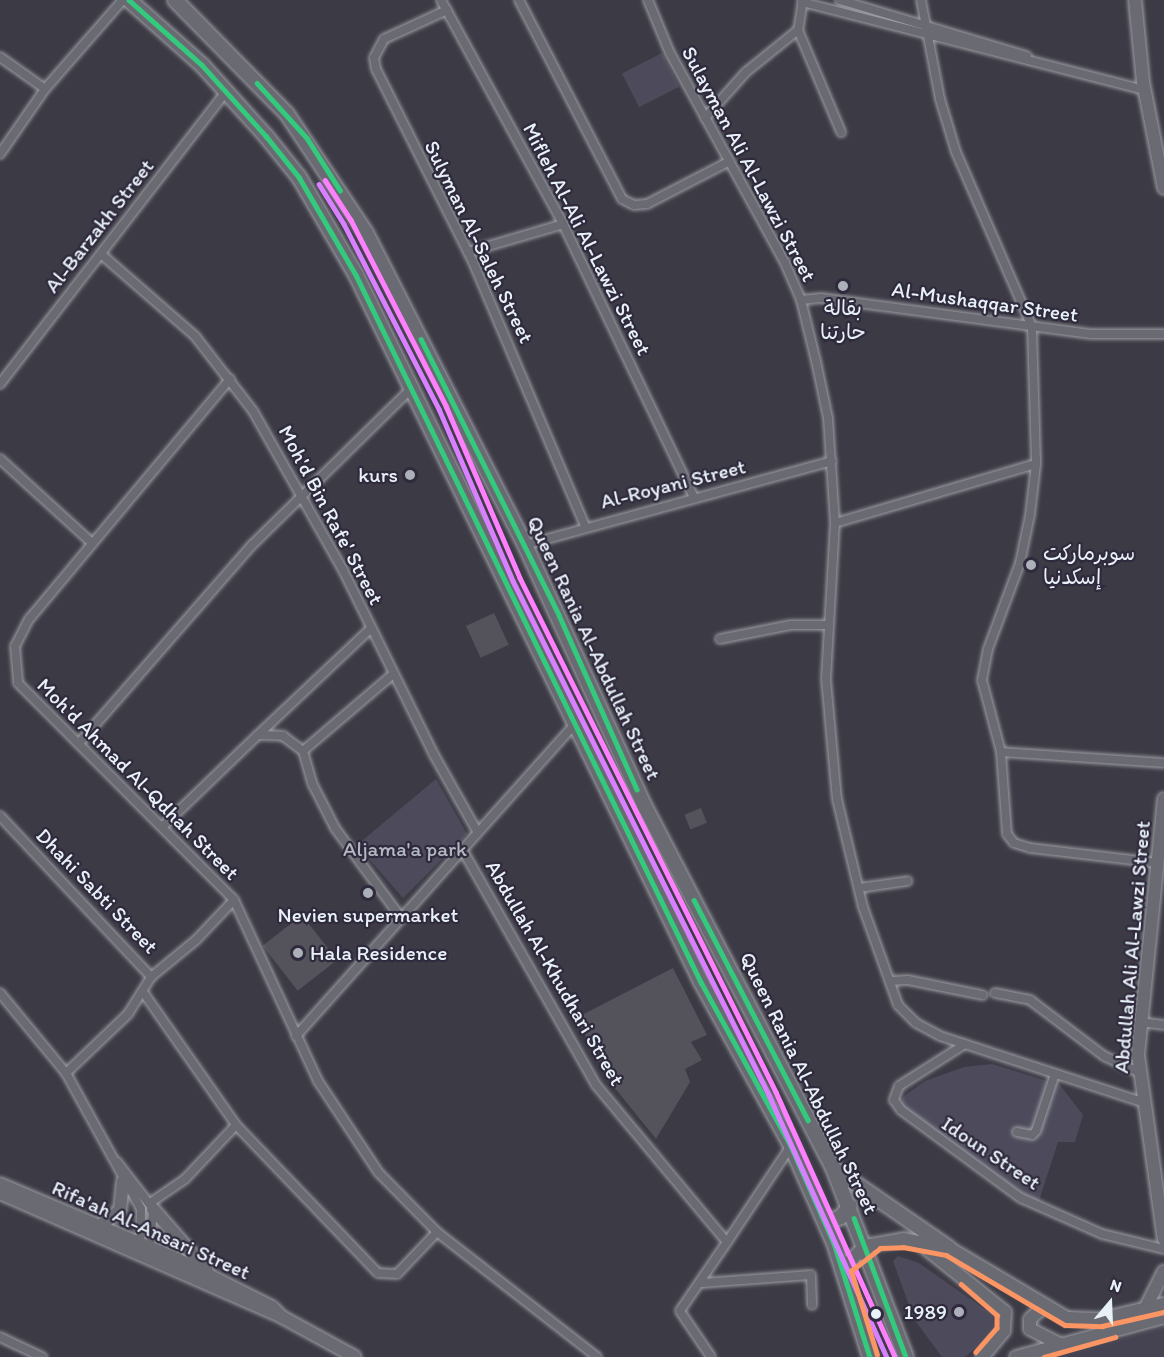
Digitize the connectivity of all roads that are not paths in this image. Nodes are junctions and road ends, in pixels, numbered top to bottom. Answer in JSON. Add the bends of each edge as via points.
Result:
{"nodes":[{"id":1,"x":123,"y":0,"type":"edge"},
{"id":2,"x":129,"y":0,"type":"edge"},
{"id":3,"x":176,"y":0,"type":"edge"},
{"id":4,"x":441,"y":0,"type":"edge"},
{"id":5,"x":519,"y":0,"type":"edge"},
{"id":6,"x":648,"y":0,"type":"edge"},
{"id":7,"x":840,"y":0,"type":"edge"},
{"id":8,"x":921,"y":0,"type":"edge"},
{"id":9,"x":1135,"y":0,"type":"edge"},
{"id":10,"x":802,"y":1,"type":"edge"},
{"id":11,"x":447,"y":10,"type":"junction"},
{"id":12,"x":924,"y":24,"type":"junction"},
{"id":13,"x":798,"y":30,"type":"junction"},
{"id":14,"x":927,"y":35,"type":"junction"},
{"id":15,"x":0,"y":57,"type":"edge"},
{"id":16,"x":1030,"y":58,"type":"junction"},
{"id":17,"x":45,"y":90,"type":"junction"},
{"id":18,"x":227,"y":90,"type":"junction"},
{"id":19,"x":1144,"y":90,"type":"junction"},
{"id":20,"x":705,"y":118,"type":"junction"},
{"id":21,"x":841,"y":132,"type":"dead end"},
{"id":22,"x":1159,"y":140,"type":"edge"},
{"id":23,"x":0,"y":154,"type":"edge"},
{"id":24,"x":730,"y":160,"type":"junction"},
{"id":25,"x":1164,"y":188,"type":"edge"},
{"id":26,"x":563,"y":224,"type":"junction"},
{"id":27,"x":468,"y":252,"type":"junction"},
{"id":28,"x":101,"y":254,"type":"junction"},
{"id":29,"x":801,"y":300,"type":"junction"},
{"id":30,"x":1032,"y":327,"type":"junction"},
{"id":31,"x":1164,"y":334,"type":"edge"},
{"id":32,"x":230,"y":380,"type":"junction"},
{"id":33,"x":0,"y":384,"type":"edge"},
{"id":34,"x":413,"y":387,"type":"junction"},
{"id":35,"x":0,"y":459,"type":"edge"},
{"id":36,"x":832,"y":461,"type":"junction"},
{"id":37,"x":1036,"y":464,"type":"junction"},
{"id":38,"x":302,"y":495,"type":"junction"},
{"id":39,"x":694,"y":498,"type":"junction"},
{"id":40,"x":835,"y":523,"type":"junction"},
{"id":41,"x":585,"y":526,"type":"junction"},
{"id":42,"x":92,"y":543,"type":"junction"},
{"id":43,"x":525,"y":545,"type":"junction"},
{"id":44,"x":827,"y":625,"type":"junction"},
{"id":45,"x":371,"y":628,"type":"junction"},
{"id":46,"x":720,"y":639,"type":"dead end"},
{"id":47,"x":393,"y":674,"type":"junction"},
{"id":48,"x":574,"y":725,"type":"junction"},
{"id":49,"x":258,"y":735,"type":"junction"},
{"id":50,"x":80,"y":742,"type":"junction"},
{"id":51,"x":303,"y":751,"type":"junction"},
{"id":52,"x":1001,"y":752,"type":"junction"},
{"id":53,"x":1164,"y":763,"type":"edge"},
{"id":54,"x":1164,"y":799,"type":"edge"},
{"id":55,"x":0,"y":816,"type":"edge"},
{"id":56,"x":162,"y":827,"type":"junction"},
{"id":57,"x":477,"y":831,"type":"junction"},
{"id":58,"x":462,"y":849,"type":"junction"},
{"id":59,"x":1158,"y":863,"type":"junction"},
{"id":60,"x":908,"y":881,"type":"dead end"},
{"id":61,"x":859,"y":888,"type":"junction"},
{"id":62,"x":234,"y":900,"type":"junction"},
{"id":63,"x":401,"y":918,"type":"junction"},
{"id":64,"x":151,"y":977,"type":"junction"},
{"id":65,"x":890,"y":981,"type":"junction"},
{"id":66,"x":143,"y":992,"type":"junction"},
{"id":67,"x":0,"y":993,"type":"edge"},
{"id":68,"x":995,"y":993,"type":"dead end"},
{"id":69,"x":982,"y":995,"type":"dead end"},
{"id":70,"x":1140,"y":1022,"type":"junction"},
{"id":71,"x":1164,"y":1025,"type":"edge"},
{"id":72,"x":296,"y":1036,"type":"junction"},
{"id":73,"x":965,"y":1044,"type":"junction"},
{"id":74,"x":1138,"y":1072,"type":"junction"},
{"id":75,"x":66,"y":1073,"type":"junction"},
{"id":76,"x":1055,"y":1074,"type":"junction"},
{"id":77,"x":1142,"y":1102,"type":"junction"},
{"id":78,"x":236,"y":1125,"type":"junction"},
{"id":79,"x":1017,"y":1132,"type":"dead end"},
{"id":80,"x":791,"y":1146,"type":"junction"},
{"id":81,"x":113,"y":1158,"type":"junction"},
{"id":82,"x":833,"y":1168,"type":"junction"},
{"id":83,"x":123,"y":1181,"type":"junction"},
{"id":84,"x":0,"y":1184,"type":"edge"},
{"id":85,"x":0,"y":1193,"type":"edge"},
{"id":86,"x":152,"y":1206,"type":"junction"},
{"id":87,"x":850,"y":1206,"type":"junction"},
{"id":88,"x":826,"y":1223,"type":"junction"},
{"id":89,"x":101,"y":1225,"type":"junction"},
{"id":90,"x":437,"y":1232,"type":"junction"},
{"id":91,"x":1164,"y":1239,"type":"edge"},
{"id":92,"x":727,"y":1242,"type":"junction"},
{"id":93,"x":917,"y":1242,"type":"junction"},
{"id":94,"x":865,"y":1246,"type":"junction"},
{"id":95,"x":949,"y":1248,"type":"junction"},
{"id":96,"x":1164,"y":1249,"type":"edge"},
{"id":97,"x":145,"y":1251,"type":"junction"},
{"id":98,"x":842,"y":1269,"type":"junction"},
{"id":99,"x":1164,"y":1271,"type":"edge"},
{"id":100,"x":212,"y":1277,"type":"junction"},
{"id":101,"x":702,"y":1283,"type":"junction"},
{"id":102,"x":1164,"y":1304,"type":"edge"},
{"id":103,"x":812,"y":1305,"type":"dead end"},
{"id":104,"x":1043,"y":1307,"type":"junction"},
{"id":105,"x":1145,"y":1309,"type":"junction"},
{"id":106,"x":282,"y":1317,"type":"junction"},
{"id":107,"x":1164,"y":1317,"type":"edge"},
{"id":108,"x":0,"y":1337,"type":"edge"},
{"id":109,"x":1060,"y":1344,"type":"junction"},
{"id":110,"x":20,"y":1345,"type":"junction"},
{"id":111,"x":906,"y":1354,"type":"edge"},
{"id":112,"x":18,"y":1357,"type":"edge"},
{"id":113,"x":42,"y":1357,"type":"edge"},
{"id":114,"x":355,"y":1357,"type":"edge"},
{"id":115,"x":597,"y":1357,"type":"edge"},
{"id":116,"x":711,"y":1357,"type":"edge"},
{"id":117,"x":870,"y":1357,"type":"edge"},
{"id":118,"x":982,"y":1357,"type":"edge"},
{"id":119,"x":1016,"y":1357,"type":"edge"}],
"edges":[{"from":1,"to":17,"type":"street"},
{"from":2,"to":18,"type":"main road"},
{"from":3,"to":43,"type":"main road","name":"Queen Rania Al-Abdullah Street","via":[[287,114],[322,160],[366,233]]},
{"from":4,"to":11,"type":"street","name":"Mifleh Al-Ali Al-Lawzi Street"},
{"from":5,"to":24,"type":"street","via":[[621,199],[634,205],[647,204]]},
{"from":6,"to":20,"type":"street","name":"Sulayman Ali Al-Lawzi Street"},
{"from":7,"to":12,"type":"street"},
{"from":8,"to":12,"type":"street"},
{"from":9,"to":19,"type":"street"},
{"from":10,"to":13,"type":"street"},
{"from":10,"to":14,"type":"street"},
{"from":11,"to":26,"type":"street","name":"Mifleh Al-Ali Al-Lawzi Street"},
{"from":11,"to":27,"type":"street","name":"Sulyman Al-Saleh Street","via":[[391,33],[374,58],[398,117]]},
{"from":12,"to":14,"type":"street"},
{"from":12,"to":16,"type":"street"},
{"from":13,"to":20,"type":"street","via":[[746,72]]},
{"from":13,"to":21,"type":"street"},
{"from":14,"to":16,"type":"street"},
{"from":14,"to":30,"type":"street","via":[[956,152]]},
{"from":15,"to":17,"type":"street"},
{"from":16,"to":19,"type":"street"},
{"from":17,"to":23,"type":"street"},
{"from":18,"to":28,"type":"street","name":"Al-Barzakh Street"},
{"from":18,"to":34,"type":"main road","via":[[299,177],[356,274]]},
{"from":19,"to":22,"type":"street"},
{"from":20,"to":24,"type":"street","name":"Sulayman Ali Al-Lawzi Street"},
{"from":22,"to":25,"type":"street"},
{"from":24,"to":29,"type":"street","name":"Sulayman Ali Al-Lawzi Street"},
{"from":26,"to":27,"type":"street"},
{"from":26,"to":39,"type":"street","name":"Mifleh Al-Ali Al-Lawzi Street"},
{"from":27,"to":41,"type":"street","name":"Sulyman Al-Saleh Street"},
{"from":28,"to":32,"type":"street","name":"Moh'd Bin Rafe' Street","via":[[156,297]]},
{"from":28,"to":33,"type":"street","name":"Al-Barzakh Street"},
{"from":29,"to":30,"type":"street","name":"Al-Mushaqqar Street","via":[[821,298]]},
{"from":29,"to":36,"type":"street","name":"Sulayman Ali Al-Lawzi Street","via":[[828,418]]},
{"from":30,"to":31,"type":"street","name":"Al-Mushaqqar Street","via":[[1091,334]]},
{"from":30,"to":37,"type":"street"},
{"from":32,"to":38,"type":"street","name":"Moh'd Bin Rafe' Street"},
{"from":32,"to":42,"type":"street","name":"Moh'd Ahmad Al-Qdhah Street"},
{"from":34,"to":38,"type":"street"},
{"from":34,"to":48,"type":"main road"},
{"from":35,"to":42,"type":"street"},
{"from":36,"to":39,"type":"street","name":"Al-Royani Street"},
{"from":36,"to":40,"type":"street","name":"Sulayman Ali Al-Lawzi Street"},
{"from":37,"to":40,"type":"street"},
{"from":37,"to":52,"type":"street","via":[[1020,563],[988,649],[982,680]]},
{"from":38,"to":45,"type":"street","name":"Moh'd Bin Rafe' Street"},
{"from":38,"to":50,"type":"street"},
{"from":39,"to":41,"type":"street","name":"Al-Royani Street"},
{"from":40,"to":44,"type":"street","name":"Sulayman Ali Al-Lawzi Street"},
{"from":41,"to":43,"type":"street","name":"Al-Royani Street"},
{"from":42,"to":50,"type":"street","name":"Moh'd Ahmad Al-Qdhah Street","via":[[29,619],[14,660],[25,694]]},
{"from":43,"to":82,"type":"main road","name":"Queen Rania Al-Abdullah Street","via":[[644,805]]},
{"from":44,"to":46,"type":"street","via":[[791,625]]},
{"from":44,"to":61,"type":"street","name":"Sulayman Ali Al-Lawzi Street","via":[[826,679],[837,799]]},
{"from":45,"to":47,"type":"street","name":"Moh'd Bin Rafe' Street"},
{"from":45,"to":49,"type":"street"},
{"from":47,"to":51,"type":"street"},
{"from":47,"to":57,"type":"street","name":"Moh'd Bin Rafe' Street"},
{"from":48,"to":57,"type":"street"},
{"from":48,"to":80,"type":"main road","via":[[701,982]]},
{"from":49,"to":51,"type":"street","via":[[283,736]]},
{"from":49,"to":56,"type":"street"},
{"from":50,"to":56,"type":"street","name":"Moh'd Ahmad Al-Qdhah Street"},
{"from":51,"to":63,"type":"street","via":[[312,783],[335,828]]},
{"from":52,"to":53,"type":"street"},
{"from":52,"to":59,"type":"street","via":[[1007,834],[1014,843]]},
{"from":54,"to":59,"type":"street","name":"Abdullah Ali Al-Lawzi Street"},
{"from":55,"to":64,"type":"street","name":"Dhahi Sabti Street"},
{"from":56,"to":62,"type":"street","name":"Moh'd Ahmad Al-Qdhah Street"},
{"from":57,"to":58,"type":"street"},
{"from":58,"to":63,"type":"street"},
{"from":58,"to":92,"type":"street","name":"Abdullah Al-Khudhari Street","via":[[596,1085]]},
{"from":59,"to":70,"type":"street","name":"Abdullah Ali Al-Lawzi Street"},
{"from":60,"to":61,"type":"street"},
{"from":61,"to":65,"type":"street","name":"Sulayman Ali Al-Lawzi Street"},
{"from":62,"to":64,"type":"street","via":[[196,940]]},
{"from":62,"to":72,"type":"street","name":"Moh'd Ahmad Al-Qdhah Street"},
{"from":63,"to":72,"type":"street"},
{"from":64,"to":66,"type":"street","name":"Dhahi Sabti Street"},
{"from":65,"to":69,"type":"street","via":[[908,980]]},
{"from":65,"to":73,"type":"street","name":"Sulayman Ali Al-Lawzi Street","via":[[909,1018]]},
{"from":66,"to":75,"type":"street","name":"Dhahi Sabti Street","via":[[114,1028]]},
{"from":66,"to":78,"type":"street"},
{"from":67,"to":75,"type":"street"},
{"from":68,"to":74,"type":"street","via":[[1030,1000],[1104,1056]]},
{"from":70,"to":71,"type":"street"},
{"from":70,"to":74,"type":"street","name":"Abdullah Ali Al-Lawzi Street"},
{"from":72,"to":90,"type":"street","name":"Moh'd Ahmad Al-Qdhah Street","via":[[318,1082],[361,1148],[404,1201]]},
{"from":73,"to":76,"type":"street","name":"Sulayman Ali Al-Lawzi Street"},
{"from":73,"to":96,"type":"street","name":"Idoun Street","via":[[899,1086],[894,1100],[901,1110],[1021,1198],[1102,1234]]},
{"from":74,"to":77,"type":"street","name":"Abdullah Ali Al-Lawzi Street"},
{"from":75,"to":81,"type":"street"},
{"from":76,"to":77,"type":"street","name":"Sulayman Ali Al-Lawzi Street"},
{"from":76,"to":79,"type":"street","via":[[1036,1131],[1032,1136]]},
{"from":77,"to":91,"type":"street","name":"Abdullah Ali Al-Lawzi Street"},
{"from":78,"to":86,"type":"street","via":[[185,1179]]},
{"from":78,"to":90,"type":"street","via":[[378,1273],[397,1274]]},
{"from":80,"to":88,"type":"main road"},
{"from":80,"to":92,"type":"street"},
{"from":81,"to":83,"type":"street"},
{"from":81,"to":86,"type":"street"},
{"from":82,"to":87,"type":"main road","name":"Queen Rania Al-Abdullah Street"},
{"from":82,"to":95,"type":"main road"},
{"from":83,"to":89,"type":"street","via":[[120,1210]]},
{"from":83,"to":97,"type":"street","via":[[141,1209]]},
{"from":84,"to":89,"type":"street","name":"Rifa'ah Al-Ansari Street"},
{"from":85,"to":97,"type":"street","name":"Rifa'ah Al-Ansari Street"},
{"from":86,"to":97,"type":"street"},
{"from":86,"to":100,"type":"street"},
{"from":87,"to":88,"type":"main road","via":[[841,1217]]},
{"from":87,"to":94,"type":"main road","name":"Queen Rania Al-Abdullah Street"},
{"from":88,"to":98,"type":"main road"},
{"from":89,"to":97,"type":"street","name":"Rifa'ah Al-Ansari Street"},
{"from":90,"to":115,"type":"street","name":"Moh'd Ahmad Al-Qdhah Street"},
{"from":92,"to":101,"type":"street"},
{"from":93,"to":94,"type":"street","via":[[894,1238]]},
{"from":93,"to":95,"type":"street"},
{"from":93,"to":118,"type":"street","via":[[1005,1312],[1004,1331]]},
{"from":94,"to":98,"type":"street"},
{"from":94,"to":111,"type":"main road","name":"Queen Rania Al-Abdullah Street"},
{"from":95,"to":104,"type":"street"},
{"from":97,"to":100,"type":"street","name":"Rifa'ah Al-Ansari Street"},
{"from":97,"to":106,"type":"street","name":"Rifa'ah Al-Ansari Street"},
{"from":98,"to":117,"type":"main road"},
{"from":99,"to":105,"type":"street"},
{"from":100,"to":106,"type":"street","name":"Rifa'ah Al-Ansari Street","via":[[272,1307]]},
{"from":101,"to":103,"type":"street","via":[[811,1275]]},
{"from":101,"to":116,"type":"street","via":[[680,1311]]},
{"from":102,"to":105,"type":"street"},
{"from":104,"to":105,"type":"street","via":[[1055,1315],[1087,1321]]},
{"from":104,"to":109,"type":"street","via":[[1030,1319],[1030,1329]]},
{"from":106,"to":114,"type":"street","name":"Rifa'ah Al-Ansari Street"},
{"from":107,"to":109,"type":"street"},
{"from":108,"to":110,"type":"street"},
{"from":109,"to":119,"type":"street"},
{"from":110,"to":112,"type":"street"},
{"from":110,"to":113,"type":"street"}]}
